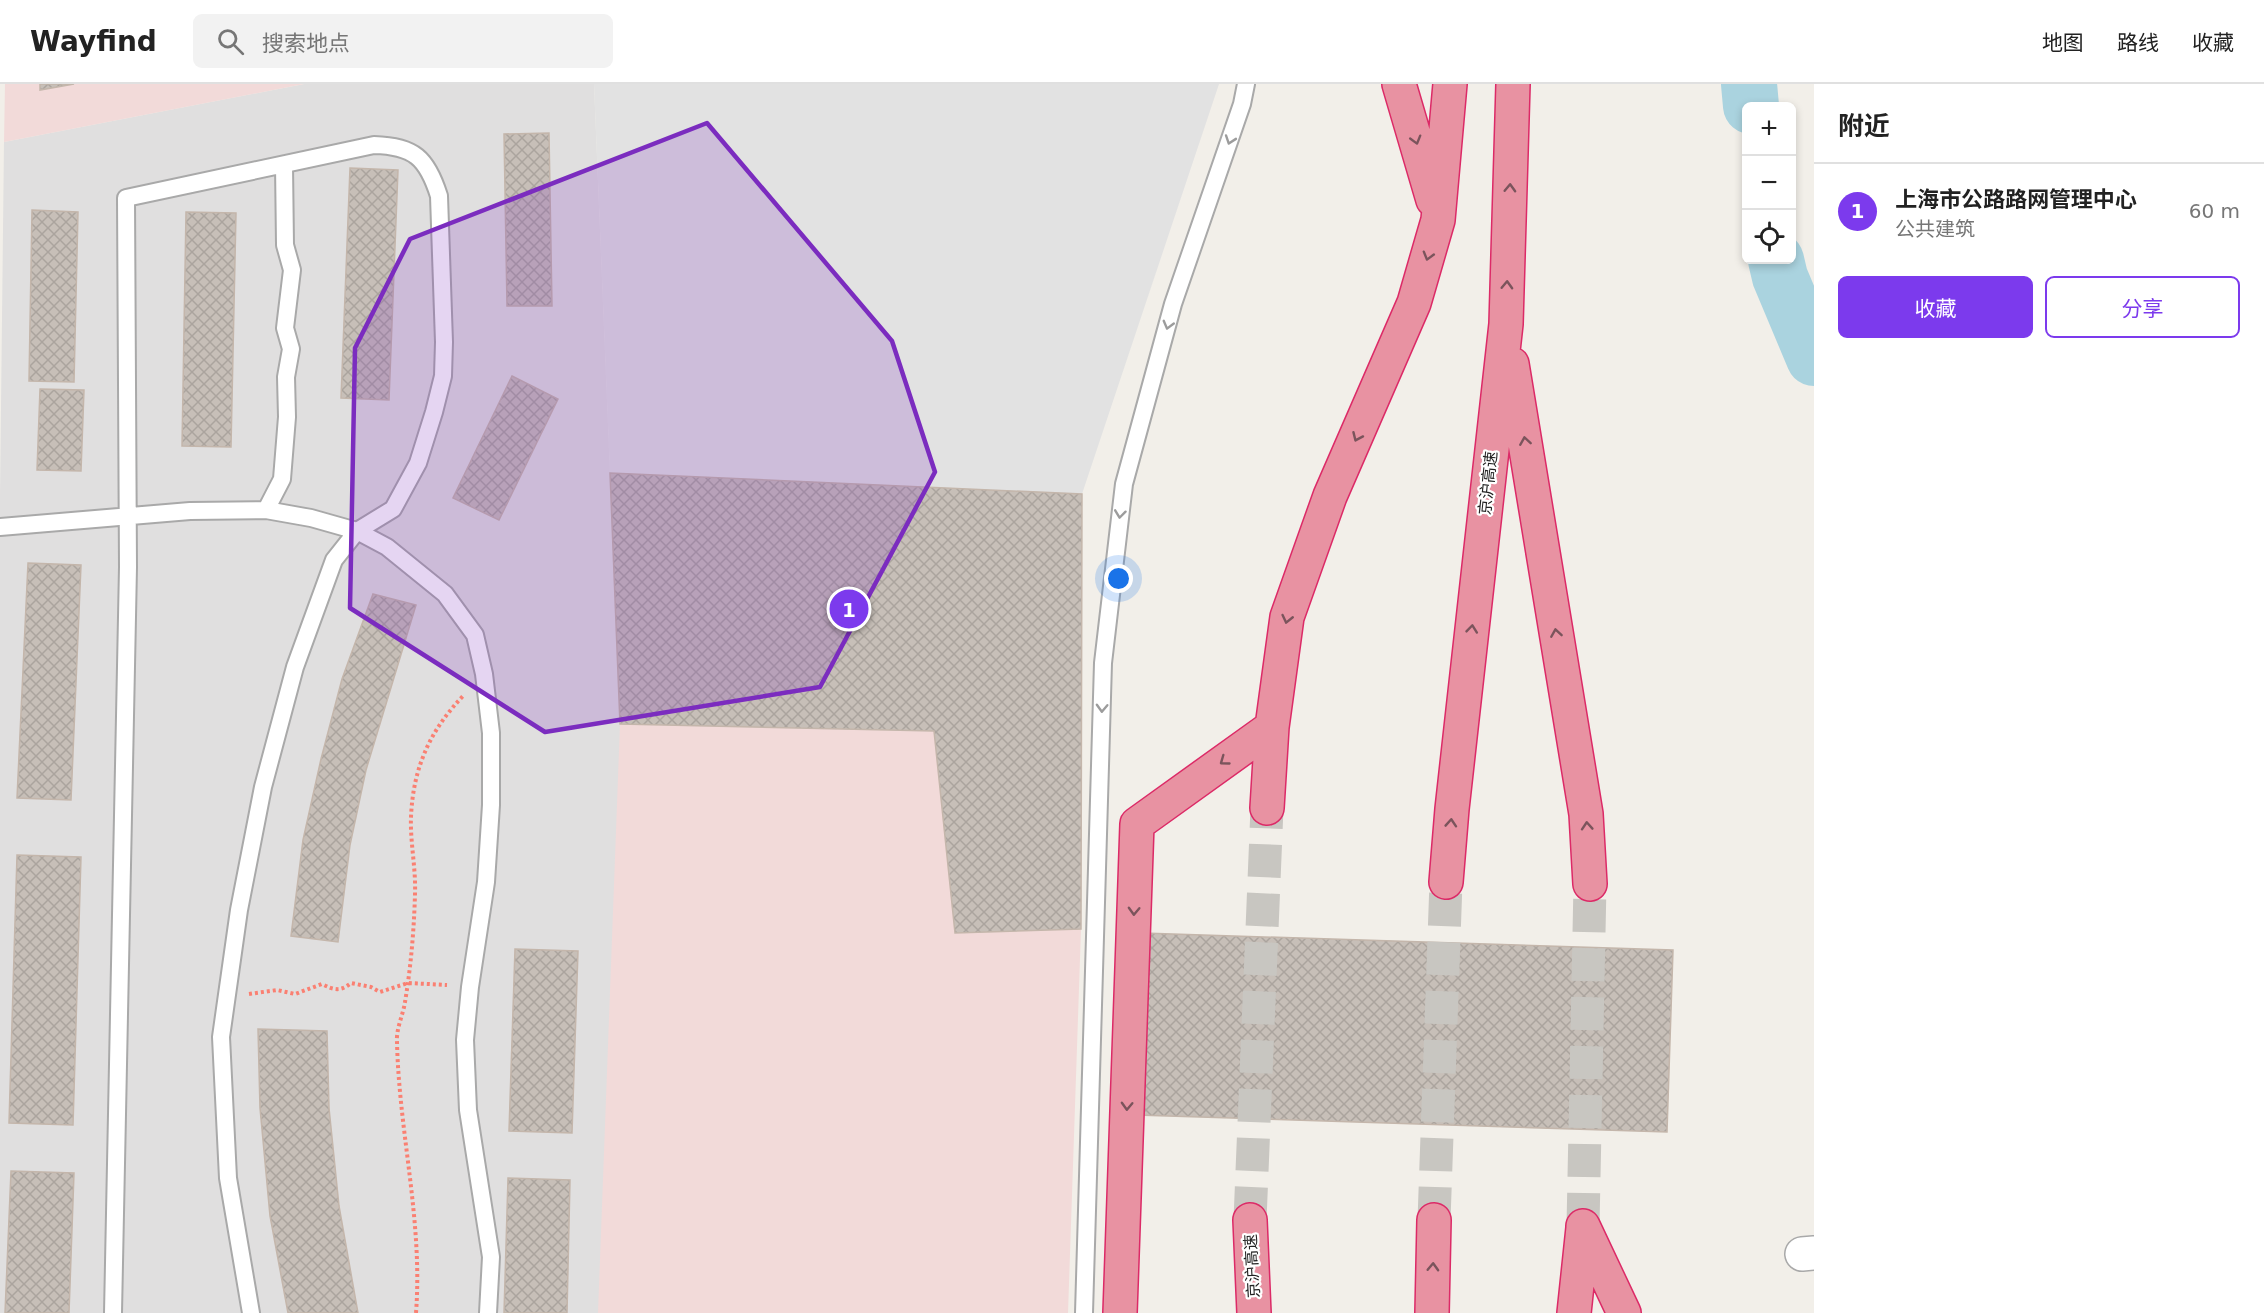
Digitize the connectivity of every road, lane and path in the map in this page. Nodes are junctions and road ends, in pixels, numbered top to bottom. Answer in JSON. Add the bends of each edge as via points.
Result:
{"nodes":[{"id":1,"x":1246,"y":84,"type":"edge"},
{"id":2,"x":1400,"y":84,"type":"edge"},
{"id":3,"x":1450,"y":84,"type":"edge"},
{"id":4,"x":1513,"y":84,"type":"edge"},
{"id":5,"x":284,"y":165,"type":"junction"},
{"id":6,"x":1438,"y":220,"type":"junction"},
{"id":7,"x":1506,"y":324,"type":"junction"},
{"id":8,"x":266,"y":510,"type":"junction"},
{"id":9,"x":127,"y":516,"type":"junction"},
{"id":10,"x":0,"y":527,"type":"edge"},
{"id":11,"x":357,"y":531,"type":"junction"},
{"id":12,"x":484,"y":675,"type":"junction"},
{"id":13,"x":1272,"y":727,"type":"junction"},
{"id":14,"x":1267,"y":808,"type":"tunnel mouth"},
{"id":15,"x":1446,"y":882,"type":"tunnel mouth"},
{"id":16,"x":1590,"y":884,"type":"tunnel mouth"},
{"id":17,"x":408,"y":983,"type":"junction"},
{"id":18,"x":470,"y":987,"type":"junction"},
{"id":19,"x":227,"y":997,"type":"junction"},
{"id":20,"x":1250,"y":1220,"type":"tunnel mouth"},
{"id":21,"x":1434,"y":1220,"type":"tunnel mouth"},
{"id":22,"x":113,"y":1313,"type":"edge"},
{"id":23,"x":251,"y":1313,"type":"edge"},
{"id":24,"x":416,"y":1313,"type":"edge"},
{"id":25,"x":488,"y":1313,"type":"edge"},
{"id":26,"x":1084,"y":1313,"type":"edge"},
{"id":27,"x":1120,"y":1313,"type":"edge"},
{"id":28,"x":1254,"y":1313,"type":"edge"},
{"id":29,"x":1432,"y":1313,"type":"edge"},
{"id":30,"x":1574,"y":1313,"type":"edge"},
{"id":31,"x":1624,"y":1313,"type":"edge"}],
"edges":[{"from":1,"to":26,"type":"lane","one_way":true,"via":[[1173,304],[1124,484],[1103,663]]},
{"from":2,"to":6,"type":"highway","one_way":true},
{"from":3,"to":6,"type":"highway"},
{"from":7,"to":4,"type":"highway","name":"京沪高速","one_way":true},
{"from":5,"to":8,"type":"lane","via":[[285,245],[292,270],[285,328],[291,349],[286,376],[282,479]]},
{"from":5,"to":9,"type":"lane","via":[[126,198]]},
{"from":5,"to":11,"type":"lane","via":[[374,145],[398,146],[420,157],[439,196],[443,376],[418,463],[393,509]]},
{"from":6,"to":13,"type":"highway","one_way":true,"via":[[1414,303],[1300,575],[1282,643]]},
{"from":15,"to":7,"type":"highway","name":"京沪高速","one_way":true},
{"from":16,"to":7,"type":"highway","one_way":true,"via":[[1586,814]]},
{"from":8,"to":9,"type":"lane"},
{"from":8,"to":11,"type":"lane"},
{"from":9,"to":10,"type":"lane"},
{"from":9,"to":22,"type":"lane"},
{"from":11,"to":12,"type":"lane","via":[[387,547],[445,594],[475,635]]},
{"from":11,"to":19,"type":"lane","via":[[334,560],[292,678],[263,787]]},
{"from":12,"to":17,"type":"path","via":[[451,708],[429,739],[416,778],[411,817],[416,891]]},
{"from":12,"to":18,"type":"lane","via":[[491,733],[490,806],[486,882]]},
{"from":13,"to":14,"type":"highway"},
{"from":13,"to":27,"type":"highway","one_way":true,"via":[[1137,824]]},
{"from":17,"to":18,"type":"path"},
{"from":17,"to":19,"type":"path","via":[[380,992],[351,983],[344,989],[334,990],[322,984],[295,994],[277,990]]},
{"from":17,"to":24,"type":"path","via":[[396,1039],[414,1198]]},
{"from":18,"to":25,"type":"lane","via":[[465,1040],[468,1110],[491,1257]]},
{"from":19,"to":23,"type":"lane","via":[[221,1038],[228,1178]]},
{"from":20,"to":28,"type":"highway","name":"京沪高速"},
{"from":29,"to":21,"type":"highway","one_way":true},
{"from":30,"to":31,"type":"highway","via":[[1583,1226]]}]}
